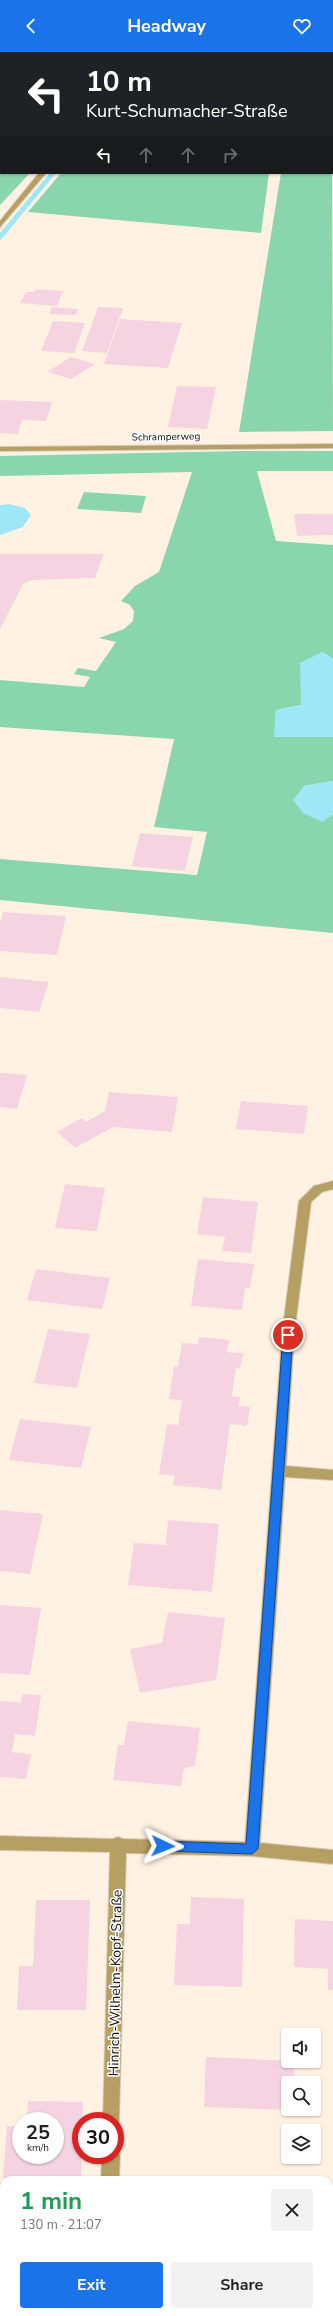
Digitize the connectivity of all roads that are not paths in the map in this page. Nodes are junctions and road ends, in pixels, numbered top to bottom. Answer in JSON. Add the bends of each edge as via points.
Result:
{"nodes":[{"id":1,"x":42,"y":174,"type":"edge"},
{"id":2,"x":0,"y":224,"type":"edge"},
{"id":3,"x":333,"y":446,"type":"edge"},
{"id":4,"x":0,"y":449,"type":"edge"},
{"id":5,"x":333,"y":1185,"type":"edge"},
{"id":6,"x":280,"y":1471,"type":"junction"},
{"id":7,"x":333,"y":1475,"type":"edge"},
{"id":8,"x":0,"y":1843,"type":"edge"},
{"id":9,"x":118,"y":1844,"type":"junction"},
{"id":10,"x":252,"y":1849,"type":"junction"},
{"id":11,"x":333,"y":1857,"type":"edge"},
{"id":12,"x":111,"y":2112,"type":"edge"},
{"id":13,"x":110,"y":2164,"type":"edge"},
{"id":14,"x":110,"y":2176,"type":"edge"}],
"edges":[{"from":1,"to":2,"type":"street"},
{"from":3,"to":4,"type":"street","name":"Schramperweg"},
{"from":5,"to":6,"type":"street","via":[[318,1189],[305,1201],[288,1335]]},
{"from":6,"to":7,"type":"street"},
{"from":6,"to":10,"type":"street"},
{"from":8,"to":9,"type":"street"},
{"from":9,"to":10,"type":"street"},
{"from":9,"to":12,"type":"street","name":"Hinrich-Wilhelm-Kopf-Straße"},
{"from":10,"to":11,"type":"street"},
{"from":13,"to":14,"type":"street"}]}
